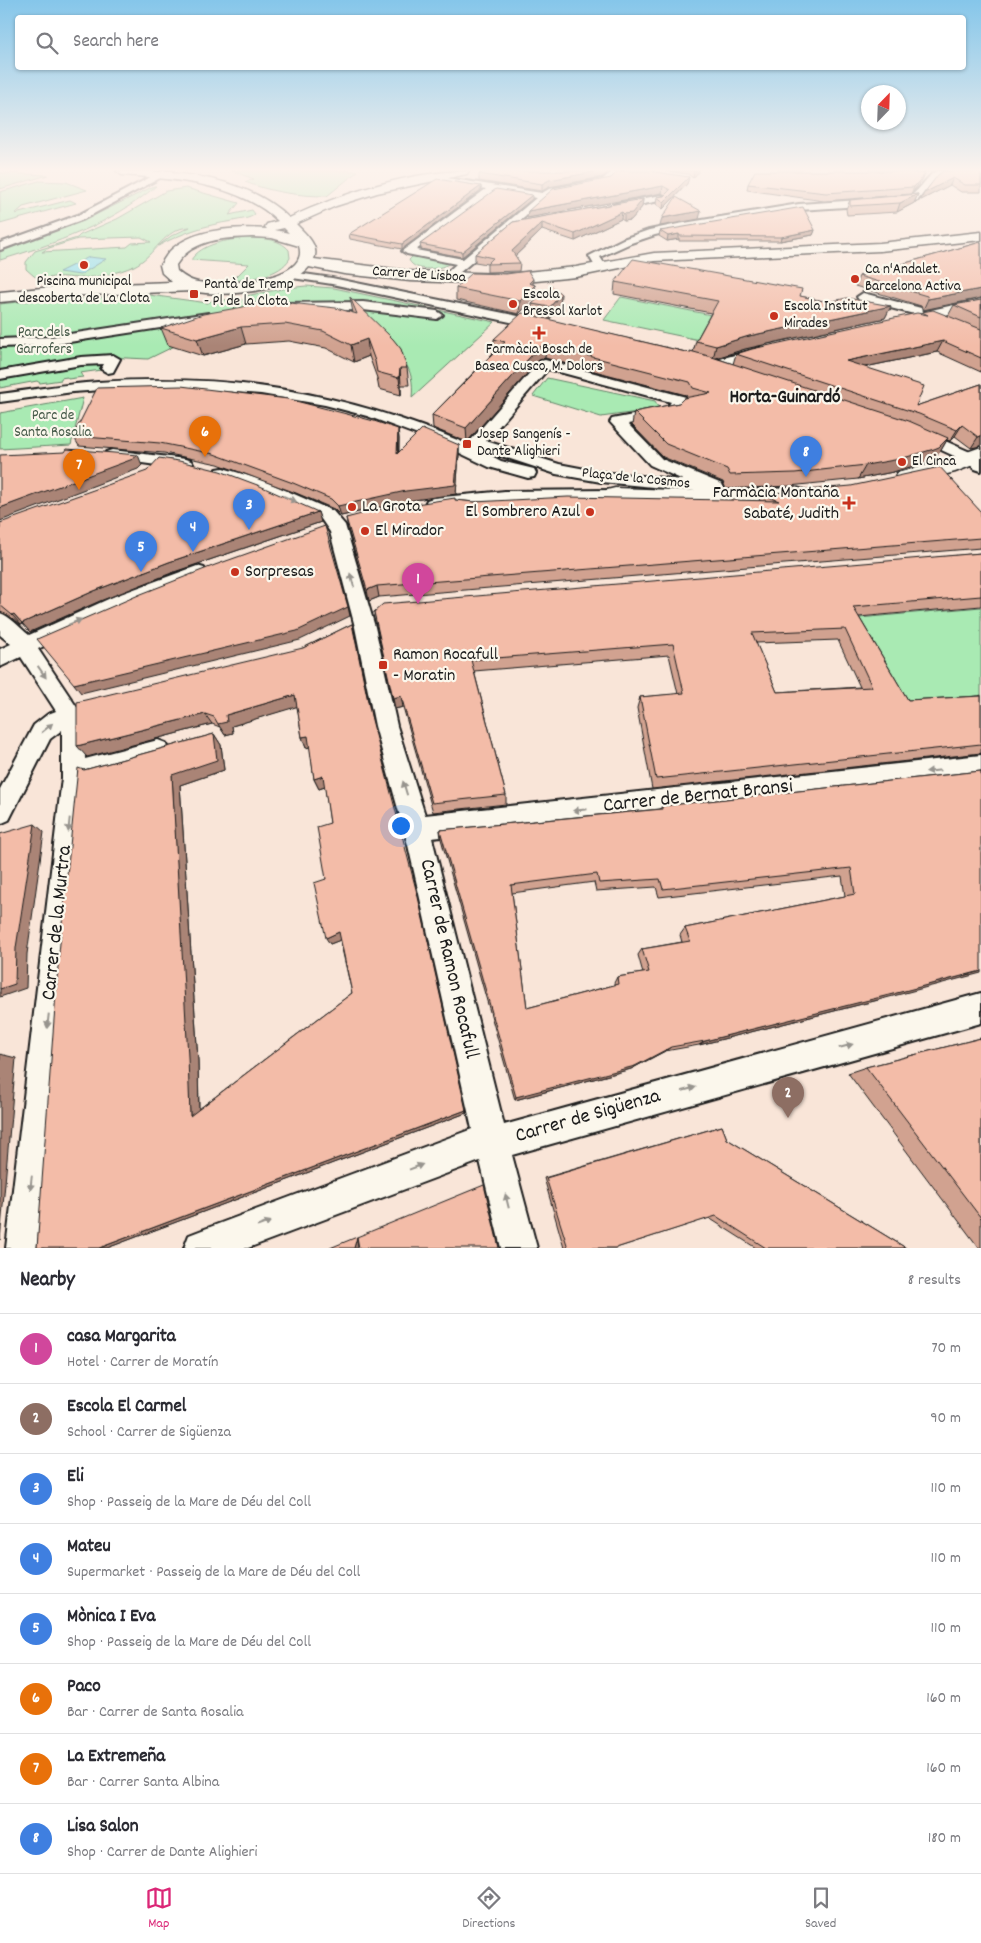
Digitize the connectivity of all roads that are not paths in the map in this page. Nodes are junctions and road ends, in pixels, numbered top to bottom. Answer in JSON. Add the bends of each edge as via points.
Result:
{"nodes":[{"id":1,"x":45,"y":229,"type":"edge"},
{"id":2,"x":264,"y":229,"type":"edge"},
{"id":3,"x":292,"y":229,"type":"edge"},
{"id":4,"x":309,"y":229,"type":"edge"},
{"id":5,"x":437,"y":229,"type":"edge"},
{"id":6,"x":504,"y":229,"type":"edge"},
{"id":7,"x":668,"y":229,"type":"edge"},
{"id":8,"x":254,"y":232,"type":"junction"},
{"id":9,"x":981,"y":236,"type":"edge"},
{"id":10,"x":304,"y":243,"type":"junction"},
{"id":11,"x":0,"y":246,"type":"edge"},
{"id":12,"x":305,"y":262,"type":"junction"},
{"id":13,"x":465,"y":263,"type":"junction"},
{"id":14,"x":600,"y":266,"type":"junction"},
{"id":15,"x":290,"y":275,"type":"junction"},
{"id":16,"x":448,"y":278,"type":"junction"},
{"id":17,"x":196,"y":286,"type":"junction"},
{"id":18,"x":0,"y":297,"type":"edge"},
{"id":19,"x":863,"y":297,"type":"dead end"},
{"id":20,"x":981,"y":303,"type":"edge"},
{"id":21,"x":267,"y":308,"type":"edge"},
{"id":22,"x":923,"y":312,"type":"junction"},
{"id":23,"x":219,"y":315,"type":"edge"},
{"id":24,"x":485,"y":319,"type":"dead end"},
{"id":25,"x":903,"y":320,"type":"edge"},
{"id":26,"x":946,"y":321,"type":"edge"},
{"id":27,"x":558,"y":328,"type":"edge"},
{"id":28,"x":0,"y":343,"type":"edge"},
{"id":29,"x":773,"y":349,"type":"edge"},
{"id":30,"x":698,"y":362,"type":"edge"},
{"id":31,"x":714,"y":366,"type":"junction"},
{"id":32,"x":108,"y":369,"type":"dead end"},
{"id":33,"x":734,"y":371,"type":"edge"},
{"id":34,"x":0,"y":375,"type":"edge"},
{"id":35,"x":89,"y":387,"type":"junction"},
{"id":36,"x":0,"y":398,"type":"edge"},
{"id":37,"x":0,"y":405,"type":"edge"},
{"id":38,"x":907,"y":430,"type":"edge"},
{"id":39,"x":483,"y":434,"type":"joint"},
{"id":40,"x":97,"y":454,"type":"edge"},
{"id":41,"x":978,"y":459,"type":"edge"},
{"id":42,"x":160,"y":460,"type":"junction"},
{"id":43,"x":495,"y":464,"type":"junction"},
{"id":44,"x":145,"y":474,"type":"edge"},
{"id":45,"x":534,"y":474,"type":"junction"},
{"id":46,"x":885,"y":481,"type":"edge"},
{"id":47,"x":823,"y":493,"type":"edge"},
{"id":48,"x":540,"y":495,"type":"junction"},
{"id":49,"x":615,"y":495,"type":"junction"},
{"id":50,"x":415,"y":507,"type":"edge"},
{"id":51,"x":214,"y":567,"type":"edge"},
{"id":52,"x":0,"y":621,"type":"edge"},
{"id":53,"x":15,"y":644,"type":"edge"},
{"id":54,"x":0,"y":659,"type":"edge"},
{"id":55,"x":72,"y":718,"type":"junction"},
{"id":56,"x":175,"y":746,"type":"edge"},
{"id":57,"x":981,"y":766,"type":"edge"},
{"id":58,"x":93,"y":767,"type":"edge"},
{"id":59,"x":0,"y":812,"type":"edge"},
{"id":60,"x":416,"y":828,"type":"junction"},
{"id":61,"x":981,"y":1008,"type":"edge"},
{"id":62,"x":494,"y":1144,"type":"junction"},
{"id":63,"x":24,"y":1248,"type":"edge"},
{"id":64,"x":202,"y":1248,"type":"edge"},
{"id":65,"x":519,"y":1248,"type":"edge"}],
"edges":[{"from":1,"to":11,"type":"street"},
{"from":2,"to":8,"type":"street"},
{"from":3,"to":10,"type":"street"},
{"from":4,"to":10,"type":"street"},
{"from":5,"to":13,"type":"street","via":[[407,251]]},
{"from":6,"to":13,"type":"street"},
{"from":7,"to":14,"type":"street","via":[[602,251],[594,256]]},
{"from":8,"to":10,"type":"street","via":[[284,235]]},
{"from":8,"to":17,"type":"street","via":[[208,238],[184,247],[173,256],[168,265],[170,273]]},
{"from":9,"to":14,"type":"street","name":"Carrer de Lisboa","via":[[880,247],[654,257]]},
{"from":10,"to":12,"type":"street","via":[[308,252]]},
{"from":12,"to":15,"type":"street"},
{"from":12,"to":16,"type":"street","name":"Carrer de Lisboa","via":[[366,272]]},
{"from":13,"to":16,"type":"street"},
{"from":14,"to":16,"type":"street","name":"Carrer de Lisboa","via":[[550,276]]},
{"from":15,"to":17,"type":"street","via":[[242,287]]},
{"from":15,"to":27,"type":"street"},
{"from":17,"to":18,"type":"street"},
{"from":19,"to":22,"type":"street"},
{"from":20,"to":22,"type":"street"},
{"from":21,"to":24,"type":"street","via":[[344,305]]},
{"from":22,"to":25,"type":"street"},
{"from":22,"to":26,"type":"street"},
{"from":23,"to":28,"type":"street","via":[[50,341]]},
{"from":29,"to":31,"type":"street"},
{"from":30,"to":31,"type":"street"},
{"from":31,"to":33,"type":"street"},
{"from":32,"to":34,"type":"street","via":[[113,359],[81,361]]},
{"from":35,"to":36,"type":"street"},
{"from":35,"to":37,"type":"street"},
{"from":35,"to":43,"type":"street","via":[[182,383],[243,387],[318,398],[408,426]]},
{"from":38,"to":41,"type":"street"},
{"from":39,"to":39,"type":"street","name":"Plaça de la Cosmos","via":[[545,364],[681,400],[670,412],[617,422],[656,462],[716,488],[602,477],[556,469],[476,443]]},
{"from":40,"to":42,"type":"street"},
{"from":41,"to":46,"type":"street"},
{"from":42,"to":44,"type":"street"},
{"from":60,"to":42,"type":"street","name":"Carrer de Ramon Rocafull","one_way":true,"via":[[386,726],[362,619],[336,525],[327,515],[265,488],[206,469]]},
{"from":43,"to":45,"type":"street"},
{"from":43,"to":48,"type":"street","via":[[497,469],[525,480]]},
{"from":45,"to":48,"type":"street","via":[[549,484]]},
{"from":45,"to":49,"type":"street"},
{"from":47,"to":49,"type":"street","via":[[742,499]]},
{"from":48,"to":49,"type":"street"},
{"from":48,"to":50,"type":"street","via":[[467,499]]},
{"from":53,"to":51,"type":"street","one_way":true},
{"from":52,"to":53,"type":"street"},
{"from":53,"to":54,"type":"street"},
{"from":53,"to":55,"type":"street","one_way":true},
{"from":59,"to":55,"type":"street","one_way":true,"via":[[42,732],[56,721]]},
{"from":55,"to":63,"type":"street","name":"Carrer de la Murtra","one_way":true,"via":[[74,778]]},
{"from":56,"to":58,"type":"street"},
{"from":57,"to":60,"type":"street","name":"Carrer de Bernat Bransi","one_way":true},
{"from":60,"to":62,"type":"street","name":"Carrer de Ramon Rocafull"},
{"from":62,"to":61,"type":"street","name":"Carrer de Sigüenza","one_way":true},
{"from":64,"to":62,"type":"street","name":"Carrer de Sigüenza","one_way":true,"via":[[476,1144]]},
{"from":65,"to":62,"type":"street","name":"Carrer de Ramon Rocafull","one_way":true}]}
